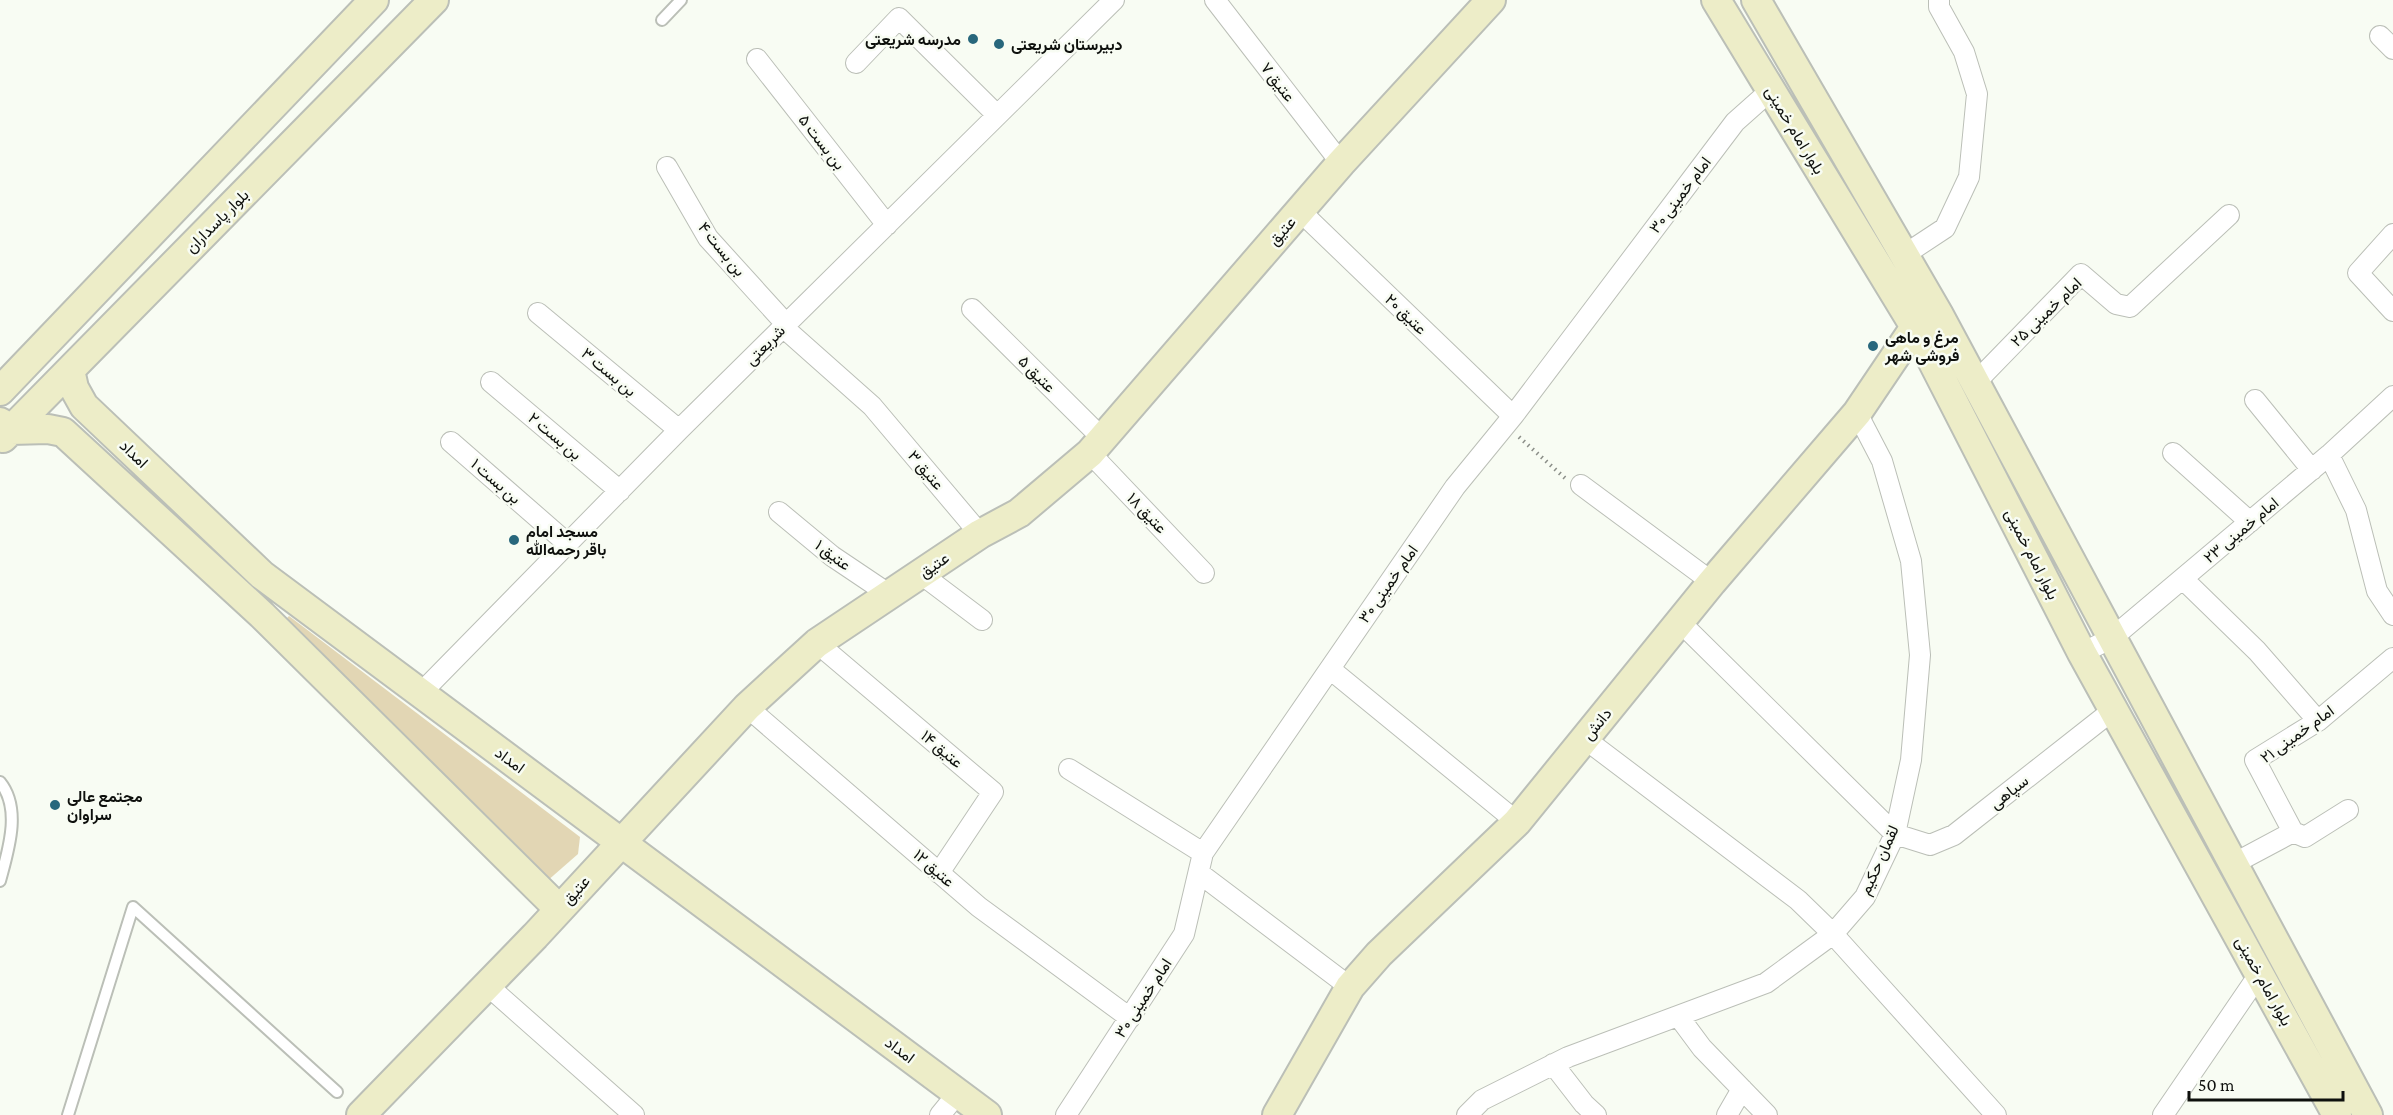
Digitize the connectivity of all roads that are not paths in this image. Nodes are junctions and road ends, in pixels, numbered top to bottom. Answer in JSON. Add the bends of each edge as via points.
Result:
{"nodes":[{"id":1,"x":375,"y":0,"type":"edge"},
{"id":2,"x":434,"y":0,"type":"edge"},
{"id":3,"x":681,"y":0,"type":"edge"},
{"id":4,"x":1114,"y":0,"type":"edge"},
{"id":5,"x":1215,"y":0,"type":"edge"},
{"id":6,"x":1491,"y":0,"type":"edge"},
{"id":7,"x":1716,"y":0,"type":"edge"},
{"id":8,"x":1756,"y":0,"type":"edge"},
{"id":9,"x":1939,"y":0,"type":"edge"},
{"id":10,"x":662,"y":20,"type":"dead end"},
{"id":11,"x":757,"y":59,"type":"dead end"},
{"id":12,"x":856,"y":63,"type":"dead end"},
{"id":13,"x":1771,"y":90,"type":"junction"},
{"id":14,"x":997,"y":115,"type":"junction"},
{"id":15,"x":1341,"y":163,"type":"junction"},
{"id":16,"x":667,"y":167,"type":"dead end"},
{"id":17,"x":1300,"y":211,"type":"junction"},
{"id":18,"x":2229,"y":215,"type":"dead end"},
{"id":19,"x":887,"y":225,"type":"junction"},
{"id":20,"x":2393,"y":234,"type":"edge"},
{"id":21,"x":1904,"y":255,"type":"junction"},
{"id":22,"x":972,"y":309,"type":"dead end"},
{"id":23,"x":2393,"y":311,"type":"edge"},
{"id":24,"x":538,"y":313,"type":"dead end"},
{"id":25,"x":785,"y":326,"type":"junction"},
{"id":26,"x":1915,"y":327,"type":"junction"},
{"id":27,"x":70,"y":370,"type":"junction"},
{"id":28,"x":491,"y":382,"type":"dead end"},
{"id":29,"x":1976,"y":383,"type":"junction"},
{"id":30,"x":0,"y":391,"type":"edge"},
{"id":31,"x":2393,"y":396,"type":"edge"},
{"id":32,"x":2255,"y":400,"type":"dead end"},
{"id":33,"x":872,"y":406,"type":"joint"},
{"id":34,"x":1857,"y":413,"type":"junction"},
{"id":35,"x":1509,"y":421,"type":"junction"},
{"id":36,"x":679,"y":430,"type":"junction"},
{"id":37,"x":4,"y":431,"type":"edge"},
{"id":38,"x":451,"y":442,"type":"dead end"},
{"id":39,"x":1096,"y":446,"type":"junction"},
{"id":40,"x":2173,"y":453,"type":"dead end"},
{"id":41,"x":2329,"y":455,"type":"junction"},
{"id":42,"x":2312,"y":470,"type":"junction"},
{"id":43,"x":1581,"y":485,"type":"road end"},
{"id":44,"x":620,"y":491,"type":"junction"},
{"id":45,"x":779,"y":512,"type":"dead end"},
{"id":46,"x":2250,"y":522,"type":"junction"},
{"id":47,"x":980,"y":534,"type":"junction"},
{"id":48,"x":568,"y":544,"type":"junction"},
{"id":49,"x":1204,"y":573,"type":"dead end"},
{"id":50,"x":921,"y":574,"type":"junction"},
{"id":51,"x":2183,"y":579,"type":"junction"},
{"id":52,"x":1712,"y":582,"type":"junction"},
{"id":53,"x":285,"y":592,"type":"junction"},
{"id":54,"x":890,"y":595,"type":"junction"},
{"id":55,"x":262,"y":615,"type":"junction"},
{"id":56,"x":2393,"y":615,"type":"edge"},
{"id":57,"x":981,"y":620,"type":"dead end"},
{"id":58,"x":1680,"y":622,"type":"junction"},
{"id":59,"x":2112,"y":639,"type":"junction"},
{"id":60,"x":817,"y":643,"type":"junction"},
{"id":61,"x":2082,"y":653,"type":"junction"},
{"id":62,"x":2393,"y":658,"type":"edge"},
{"id":63,"x":1330,"y":669,"type":"junction"},
{"id":64,"x":420,"y":694,"type":"junction"},
{"id":65,"x":747,"y":707,"type":"junction"},
{"id":66,"x":2114,"y":710,"type":"junction"},
{"id":67,"x":2318,"y":721,"type":"junction"},
{"id":68,"x":1585,"y":738,"type":"junction"},
{"id":69,"x":1069,"y":770,"type":"dead end"},
{"id":70,"x":0,"y":782,"type":"edge"},
{"id":71,"x":2348,"y":810,"type":"dead end"},
{"id":72,"x":1517,"y":822,"type":"junction"},
{"id":73,"x":2293,"y":832,"type":"junction"},
{"id":74,"x":1895,"y":834,"type":"junction"},
{"id":75,"x":620,"y":842,"type":"junction"},
{"id":76,"x":1203,"y":853,"type":"junction"},
{"id":77,"x":2233,"y":864,"type":"junction"},
{"id":78,"x":939,"y":873,"type":"junction"},
{"id":79,"x":1199,"y":873,"type":"junction"},
{"id":80,"x":0,"y":881,"type":"edge"},
{"id":81,"x":559,"y":909,"type":"junction"},
{"id":82,"x":1833,"y":934,"type":"junction"},
{"id":83,"x":2260,"y":973,"type":"junction"},
{"id":84,"x":487,"y":985,"type":"junction"},
{"id":85,"x":1350,"y":987,"type":"junction"},
{"id":86,"x":1130,"y":1017,"type":"junction"},
{"id":87,"x":1678,"y":1017,"type":"junction"},
{"id":88,"x":1553,"y":1064,"type":"junction"},
{"id":89,"x":1742,"y":1089,"type":"junction"},
{"id":90,"x":337,"y":1092,"type":"dead end"},
{"id":91,"x":958,"y":1093,"type":"junction"},
{"id":92,"x":68,"y":1115,"type":"edge"},
{"id":93,"x":361,"y":1115,"type":"edge"},
{"id":94,"x":634,"y":1115,"type":"edge"},
{"id":95,"x":940,"y":1115,"type":"edge"},
{"id":96,"x":987,"y":1115,"type":"edge"},
{"id":97,"x":1066,"y":1115,"type":"edge"},
{"id":98,"x":1277,"y":1115,"type":"edge"},
{"id":99,"x":1467,"y":1115,"type":"edge"},
{"id":100,"x":1596,"y":1115,"type":"edge"},
{"id":101,"x":1727,"y":1115,"type":"edge"},
{"id":102,"x":1767,"y":1115,"type":"edge"},
{"id":103,"x":1996,"y":1115,"type":"edge"},
{"id":104,"x":2163,"y":1115,"type":"edge"},
{"id":105,"x":2337,"y":1115,"type":"edge"},
{"id":106,"x":2368,"y":1115,"type":"edge"}],
"edges":[{"from":1,"to":30,"type":"street"},
{"from":2,"to":27,"type":"street","name":"بلوار پاسداران"},
{"from":3,"to":10,"type":"lane"},
{"from":4,"to":14,"type":"street","name":"شریعتی"},
{"from":5,"to":15,"type":"street","name":"عتیق ۷"},
{"from":6,"to":15,"type":"street","name":"عتیق"},
{"from":7,"to":13,"type":"street","name":"بلوار امام خمینی"},
{"from":8,"to":21,"type":"street","name":"بلوار امام خمینی"},
{"from":9,"to":21,"type":"street","via":[[1939,7],[1964,52],[1977,94],[1969,177],[1945,228]]},
{"from":11,"to":19,"type":"street","name":"بن بست ۵"},
{"from":12,"to":14,"type":"street","via":[[899,18]]},
{"from":13,"to":26,"type":"street","name":"بلوار امام خمینی"},
{"from":13,"to":35,"type":"street","name":"امام خمینی ۳۰","via":[[1735,122]]},
{"from":14,"to":19,"type":"street","name":"شریعتی"},
{"from":15,"to":17,"type":"street","name":"عتیق"},
{"from":16,"to":25,"type":"street","name":"بن بست ۴","via":[[708,238]]},
{"from":17,"to":35,"type":"street","name":"عتیق ۲۰"},
{"from":17,"to":39,"type":"street","name":"عتیق"},
{"from":18,"to":29,"type":"street","name":"امام خمینی ۲۵","via":[[2130,308],[2116,303],[2081,274]]},
{"from":19,"to":25,"type":"street","name":"شریعتی"},
{"from":20,"to":23,"type":"street","via":[[2358,273]]},
{"from":21,"to":29,"type":"street","name":"بلوار امام خمینی"},
{"from":22,"to":39,"type":"street","name":"عتیق ۵"},
{"from":24,"to":36,"type":"street","name":"بن بست ۳"},
{"from":25,"to":33,"type":"street","name":"بن بست ۴"},
{"from":25,"to":36,"type":"street","name":"شریعتی"},
{"from":26,"to":34,"type":"street","name":"دانش"},
{"from":26,"to":61,"type":"street","name":"بلوار امام خمینی"},
{"from":27,"to":37,"type":"street","name":"بلوار پاسداران"},
{"from":27,"to":53,"type":"street","name":"امداد","via":[[84,406],[262,575]]},
{"from":28,"to":44,"type":"street","name":"بن بست ۲"},
{"from":29,"to":59,"type":"street","name":"بلوار امام خمینی"},
{"from":31,"to":41,"type":"street","name":"امام خمینی ۲۳"},
{"from":32,"to":42,"type":"street"},
{"from":33,"to":47,"type":"street","name":"عتیق ۳"},
{"from":34,"to":52,"type":"street","name":"دانش"},
{"from":34,"to":74,"type":"street","name":"لقمان حکیم","via":[[1882,461],[1911,561],[1920,655],[1911,760]]},
{"from":35,"to":63,"type":"street","name":"امام خمینی ۳۰","via":[[1455,487]]},
{"from":36,"to":44,"type":"street","name":"شریعتی"},
{"from":37,"to":55,"type":"street","name":"امداد","via":[[63,432]]},
{"from":38,"to":48,"type":"street","name":"بن بست ۱"},
{"from":39,"to":47,"type":"street","name":"عتیق","via":[[1019,513]]},
{"from":39,"to":49,"type":"street","name":"عتیق ۱۸"},
{"from":40,"to":46,"type":"street"},
{"from":41,"to":42,"type":"street","name":"امام خمینی ۲۳"},
{"from":41,"to":56,"type":"street","via":[[2356,510],[2377,591]]},
{"from":42,"to":46,"type":"street","name":"امام خمینی ۲۳"},
{"from":43,"to":52,"type":"street"},
{"from":44,"to":48,"type":"street","name":"شریعتی"},
{"from":45,"to":54,"type":"street","name":"عتیق ۱","via":[[832,556]]},
{"from":46,"to":51,"type":"street","name":"امام خمینی ۲۳"},
{"from":47,"to":50,"type":"street","name":"عتیق"},
{"from":48,"to":64,"type":"street","name":"شریعتی"},
{"from":50,"to":54,"type":"street","name":"عتیق"},
{"from":50,"to":57,"type":"street"},
{"from":51,"to":59,"type":"street","name":"امام خمینی ۲۳"},
{"from":51,"to":67,"type":"street","via":[[2257,651]]},
{"from":52,"to":58,"type":"street","name":"دانش"},
{"from":53,"to":55,"type":"street"},
{"from":53,"to":64,"type":"street","name":"امداد"},
{"from":54,"to":60,"type":"street","name":"عتیق"},
{"from":55,"to":81,"type":"street","name":"امداد"},
{"from":58,"to":68,"type":"street","name":"دانش"},
{"from":58,"to":74,"type":"street"},
{"from":59,"to":61,"type":"street","name":"امام خمینی ۲۳"},
{"from":59,"to":77,"type":"street","name":"بلوار امام خمینی"},
{"from":60,"to":65,"type":"street","name":"عتیق"},
{"from":60,"to":78,"type":"street","name":"عتیق ۱۴","via":[[993,792]]},
{"from":61,"to":66,"type":"street","name":"بلوار امام خمینی"},
{"from":62,"to":67,"type":"street","name":"امام خمینی ۲۱"},
{"from":63,"to":72,"type":"street"},
{"from":63,"to":76,"type":"street","name":"امام خمینی ۳۰"},
{"from":64,"to":75,"type":"street","name":"امداد"},
{"from":65,"to":75,"type":"street","name":"عتیق"},
{"from":65,"to":78,"type":"street","name":"عتیق ۱۲"},
{"from":66,"to":74,"type":"street","name":"سپاهی","via":[[1954,835],[1930,845]]},
{"from":66,"to":83,"type":"street","name":"بلوار امام خمینی"},
{"from":67,"to":73,"type":"street","name":"امام خمینی ۲۱","via":[[2255,760]]},
{"from":68,"to":72,"type":"street","name":"دانش"},
{"from":68,"to":82,"type":"street","via":[[1798,900]]},
{"from":69,"to":76,"type":"street"},
{"from":70,"to":80,"type":"lane","via":[[7,791],[12,813]]},
{"from":71,"to":73,"type":"street","via":[[2305,837]]},
{"from":72,"to":85,"type":"street","name":"دانش","via":[[1379,954]]},
{"from":73,"to":77,"type":"street"},
{"from":74,"to":82,"type":"street","name":"لقمان حکیم","via":[[1865,897]]},
{"from":75,"to":81,"type":"street","name":"عتیق"},
{"from":75,"to":91,"type":"street","name":"امداد"},
{"from":76,"to":79,"type":"street","name":"امام خمینی ۳۰"},
{"from":77,"to":106,"type":"street","name":"بلوار امام خمینی"},
{"from":78,"to":86,"type":"street","name":"عتیق ۱۲","via":[[978,907]]},
{"from":79,"to":85,"type":"street"},
{"from":79,"to":86,"type":"street","name":"امام خمینی ۳۰","via":[[1184,934]]},
{"from":81,"to":84,"type":"street","name":"عتیق"},
{"from":82,"to":87,"type":"street","name":"لقمان حکیم","via":[[1766,983]]},
{"from":82,"to":103,"type":"street"},
{"from":83,"to":104,"type":"street"},
{"from":83,"to":105,"type":"street","name":"بلوار امام خمینی"},
{"from":84,"to":93,"type":"street","name":"عتیق"},
{"from":84,"to":94,"type":"street"},
{"from":85,"to":98,"type":"street","name":"دانش"},
{"from":86,"to":97,"type":"street","name":"امام خمینی ۳۰"},
{"from":87,"to":88,"type":"street","name":"لقمان حکیم"},
{"from":87,"to":89,"type":"street"},
{"from":88,"to":99,"type":"street","name":"لقمان حکیم","via":[[1482,1100]]},
{"from":88,"to":100,"type":"street"},
{"from":89,"to":101,"type":"street"},
{"from":89,"to":102,"type":"street"},
{"from":90,"to":92,"type":"lane","via":[[133,906]]},
{"from":91,"to":95,"type":"street"},
{"from":91,"to":96,"type":"street","name":"امداد"}]}
